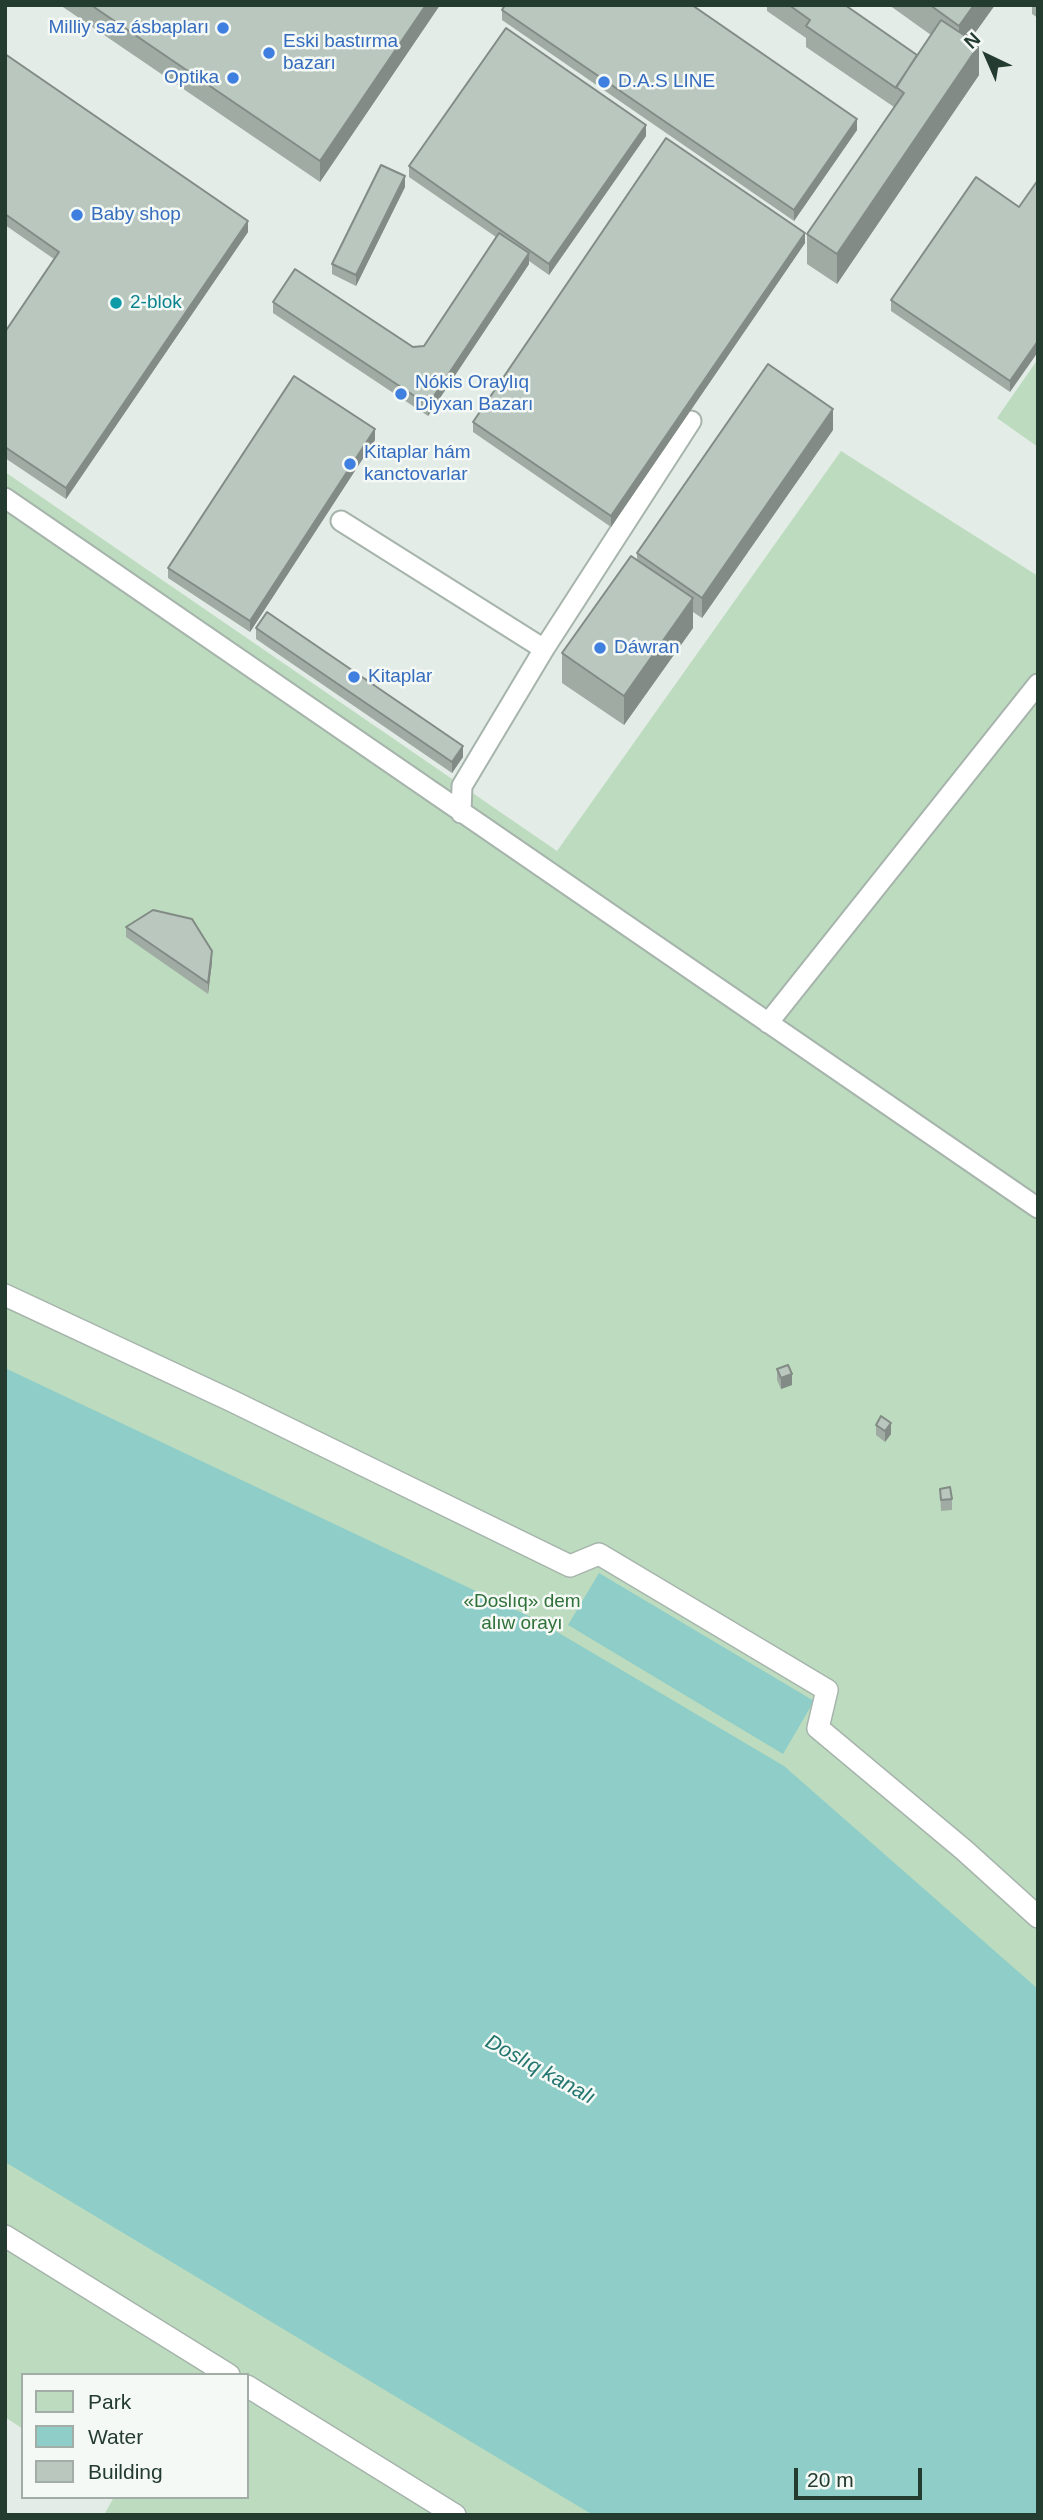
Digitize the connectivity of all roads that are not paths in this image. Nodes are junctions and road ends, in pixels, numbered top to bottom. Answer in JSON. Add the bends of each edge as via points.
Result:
{"nodes":[{"id":1,"x":691,"y":421,"type":"dead end"},
{"id":2,"x":5,"y":498,"type":"edge"},
{"id":3,"x":341,"y":521,"type":"dead end"},
{"id":4,"x":544,"y":649,"type":"junction"},
{"id":5,"x":1038,"y":684,"type":"edge"},
{"id":6,"x":461,"y":813,"type":"junction"},
{"id":7,"x":768,"y":1023,"type":"junction"},
{"id":8,"x":1038,"y":1208,"type":"edge"},
{"id":9,"x":5,"y":1295,"type":"edge"},
{"id":10,"x":1038,"y":1917,"type":"edge"},
{"id":11,"x":5,"y":2236,"type":"edge"},
{"id":12,"x":226,"y":2373,"type":"edge"},
{"id":13,"x":248,"y":2387,"type":"edge"},
{"id":14,"x":455,"y":2515,"type":"edge"}],
"edges":[{"from":1,"to":4,"type":"lane"},
{"from":2,"to":6,"type":"lane"},
{"from":3,"to":4,"type":"lane"},
{"from":4,"to":6,"type":"lane","via":[[462,786]]},
{"from":5,"to":7,"type":"lane"},
{"from":6,"to":7,"type":"lane"},
{"from":7,"to":8,"type":"lane"},
{"from":9,"to":10,"type":"street","via":[[570,1566],[599,1554],[816,1683],[827,1690],[818,1728]]},
{"from":11,"to":12,"type":"street"},
{"from":13,"to":14,"type":"street"}]}
